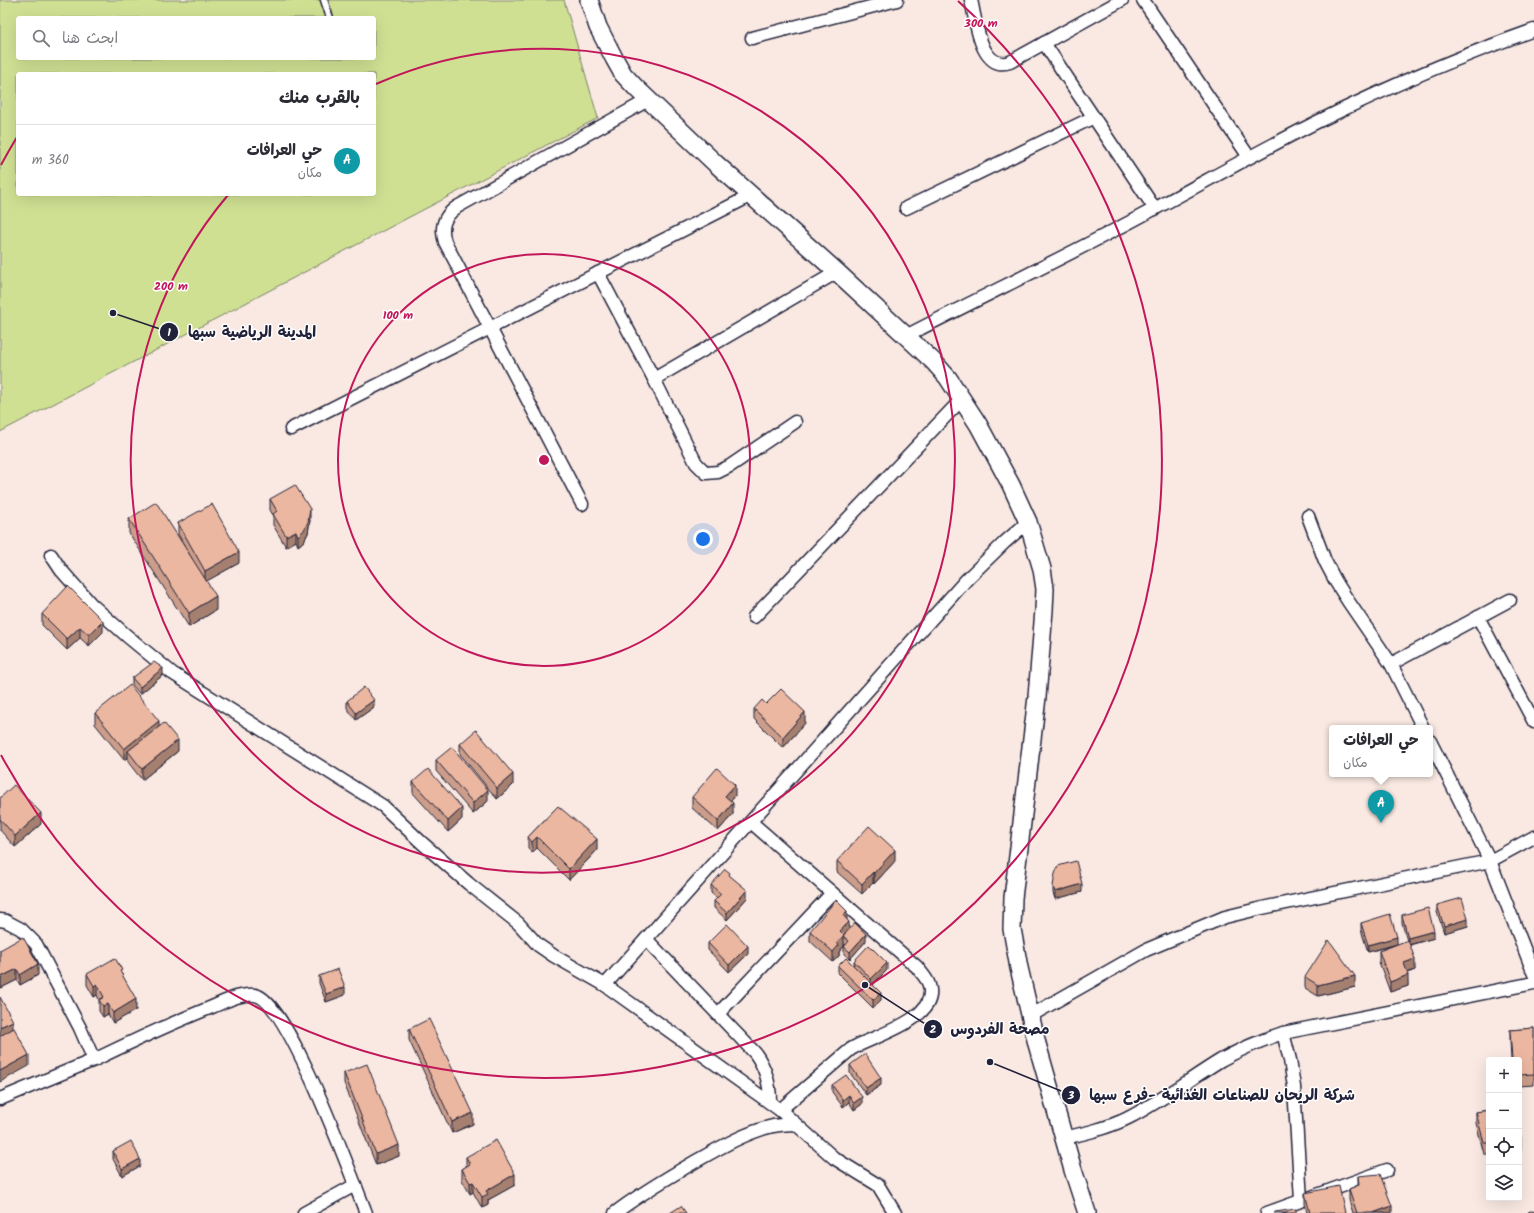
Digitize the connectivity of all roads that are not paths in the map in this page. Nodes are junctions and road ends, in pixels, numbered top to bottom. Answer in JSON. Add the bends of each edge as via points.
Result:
{"nodes":[{"id":1,"x":324,"y":0,"type":"edge"},
{"id":2,"x":588,"y":0,"type":"edge"},
{"id":3,"x":897,"y":0,"type":"edge"},
{"id":4,"x":971,"y":0,"type":"edge"},
{"id":5,"x":1122,"y":0,"type":"edge"},
{"id":6,"x":1143,"y":0,"type":"edge"},
{"id":7,"x":329,"y":16,"type":"edge"},
{"id":8,"x":1534,"y":30,"type":"edge"},
{"id":9,"x":752,"y":38,"type":"dead end"},
{"id":10,"x":1044,"y":44,"type":"junction"},
{"id":11,"x":648,"y":100,"type":"junction"},
{"id":12,"x":1094,"y":117,"type":"junction"},
{"id":13,"x":1249,"y":157,"type":"junction"},
{"id":14,"x":752,"y":195,"type":"junction"},
{"id":15,"x":906,"y":208,"type":"dead end"},
{"id":16,"x":1155,"y":209,"type":"junction"},
{"id":17,"x":837,"y":272,"type":"junction"},
{"id":18,"x":598,"y":273,"type":"junction"},
{"id":19,"x":490,"y":328,"type":"junction"},
{"id":20,"x":906,"y":336,"type":"junction"},
{"id":21,"x":654,"y":378,"type":"junction"},
{"id":22,"x":962,"y":399,"type":"junction"},
{"id":23,"x":795,"y":422,"type":"dead end"},
{"id":24,"x":291,"y":429,"type":"dead end"},
{"id":25,"x":582,"y":504,"type":"dead end"},
{"id":26,"x":1308,"y":516,"type":"dead end"},
{"id":27,"x":1028,"y":522,"type":"junction"},
{"id":28,"x":51,"y":555,"type":"dead end"},
{"id":29,"x":1510,"y":600,"type":"dead end"},
{"id":30,"x":754,"y":617,"type":"dead end"},
{"id":31,"x":1478,"y":617,"type":"junction"},
{"id":32,"x":1392,"y":664,"type":"junction"},
{"id":33,"x":1534,"y":722,"type":"edge"},
{"id":34,"x":1422,"y":725,"type":"edge"},
{"id":35,"x":1433,"y":747,"type":"edge"},
{"id":36,"x":751,"y":822,"type":"junction"},
{"id":37,"x":1534,"y":837,"type":"edge"},
{"id":38,"x":1490,"y":861,"type":"junction"},
{"id":39,"x":832,"y":893,"type":"junction"},
{"id":40,"x":0,"y":920,"type":"edge"},
{"id":41,"x":646,"y":939,"type":"junction"},
{"id":42,"x":1534,"y":974,"type":"edge"},
{"id":43,"x":1534,"y":983,"type":"edge"},
{"id":44,"x":605,"y":985,"type":"junction"},
{"id":45,"x":718,"y":1014,"type":"junction"},
{"id":46,"x":1030,"y":1016,"type":"junction"},
{"id":47,"x":1283,"y":1033,"type":"junction"},
{"id":48,"x":94,"y":1060,"type":"junction"},
{"id":49,"x":0,"y":1099,"type":"edge"},
{"id":50,"x":770,"y":1102,"type":"junction"},
{"id":51,"x":780,"y":1110,"type":"junction"},
{"id":52,"x":795,"y":1124,"type":"junction"},
{"id":53,"x":1064,"y":1138,"type":"junction"},
{"id":54,"x":1387,"y":1170,"type":"dead end"},
{"id":55,"x":355,"y":1185,"type":"junction"},
{"id":56,"x":1301,"y":1200,"type":"junction"},
{"id":57,"x":304,"y":1213,"type":"edge"},
{"id":58,"x":366,"y":1213,"type":"edge"},
{"id":59,"x":614,"y":1213,"type":"edge"},
{"id":60,"x":895,"y":1213,"type":"edge"},
{"id":61,"x":1087,"y":1213,"type":"edge"},
{"id":62,"x":1267,"y":1213,"type":"edge"}],
"edges":[{"from":1,"to":7,"type":"lane"},
{"from":2,"to":11,"type":"street","via":[[598,27],[622,74]]},
{"from":3,"to":9,"type":"street"},
{"from":4,"to":10,"type":"street","via":[[982,44],[992,61],[1005,63]]},
{"from":5,"to":10,"type":"street"},
{"from":6,"to":13,"type":"street"},
{"from":8,"to":13,"type":"street","via":[[1382,91]]},
{"from":10,"to":12,"type":"street"},
{"from":11,"to":14,"type":"street"},
{"from":11,"to":19,"type":"street","via":[[457,207],[446,217],[442,230],[445,242]]},
{"from":12,"to":15,"type":"street"},
{"from":12,"to":16,"type":"street"},
{"from":13,"to":16,"type":"street"},
{"from":14,"to":17,"type":"street"},
{"from":14,"to":18,"type":"street"},
{"from":16,"to":20,"type":"street"},
{"from":17,"to":20,"type":"street"},
{"from":17,"to":21,"type":"street"},
{"from":18,"to":19,"type":"street"},
{"from":18,"to":21,"type":"street"},
{"from":19,"to":24,"type":"street"},
{"from":19,"to":25,"type":"street"},
{"from":20,"to":22,"type":"street","via":[[948,378]]},
{"from":21,"to":23,"type":"street","via":[[696,463],[706,473],[718,472],[730,466]]},
{"from":22,"to":27,"type":"street","via":[[1011,485]]},
{"from":22,"to":30,"type":"street"},
{"from":26,"to":32,"type":"street","via":[[1336,582]]},
{"from":27,"to":36,"type":"street","via":[[967,579]]},
{"from":27,"to":46,"type":"street","via":[[1042,569],[1045,596],[1012,930]]},
{"from":28,"to":44,"type":"street","via":[[90,604],[172,673],[383,806],[469,884],[518,923],[538,945]]},
{"from":29,"to":31,"type":"street"},
{"from":31,"to":32,"type":"street"},
{"from":31,"to":33,"type":"street"},
{"from":32,"to":34,"type":"street"},
{"from":35,"to":38,"type":"street"},
{"from":36,"to":39,"type":"street"},
{"from":36,"to":41,"type":"street"},
{"from":37,"to":38,"type":"street"},
{"from":38,"to":42,"type":"street"},
{"from":38,"to":46,"type":"street","via":[[1225,917],[1146,950]]},
{"from":39,"to":45,"type":"street"},
{"from":39,"to":51,"type":"street","via":[[917,967],[929,985],[930,994],[926,1005],[916,1016],[851,1049]]},
{"from":40,"to":48,"type":"street","via":[[21,928],[36,944]]},
{"from":41,"to":44,"type":"street"},
{"from":41,"to":45,"type":"street"},
{"from":43,"to":47,"type":"street"},
{"from":44,"to":50,"type":"street"},
{"from":45,"to":50,"type":"street","via":[[760,1061],[768,1080]]},
{"from":46,"to":53,"type":"street"},
{"from":47,"to":53,"type":"street","via":[[1221,1060],[1127,1118],[1099,1130]]},
{"from":47,"to":56,"type":"street","via":[[1294,1087]]},
{"from":48,"to":49,"type":"street"},
{"from":48,"to":55,"type":"street","via":[[186,1017],[240,996],[258,995],[266,999],[272,1007],[312,1079]]},
{"from":50,"to":51,"type":"street"},
{"from":51,"to":52,"type":"street"},
{"from":52,"to":59,"type":"street","via":[[757,1131],[724,1146],[667,1178]]},
{"from":52,"to":60,"type":"street","via":[[834,1158],[878,1185]]},
{"from":53,"to":61,"type":"street"},
{"from":54,"to":56,"type":"street"},
{"from":55,"to":57,"type":"street"},
{"from":55,"to":58,"type":"street"},
{"from":56,"to":62,"type":"street"}]}
